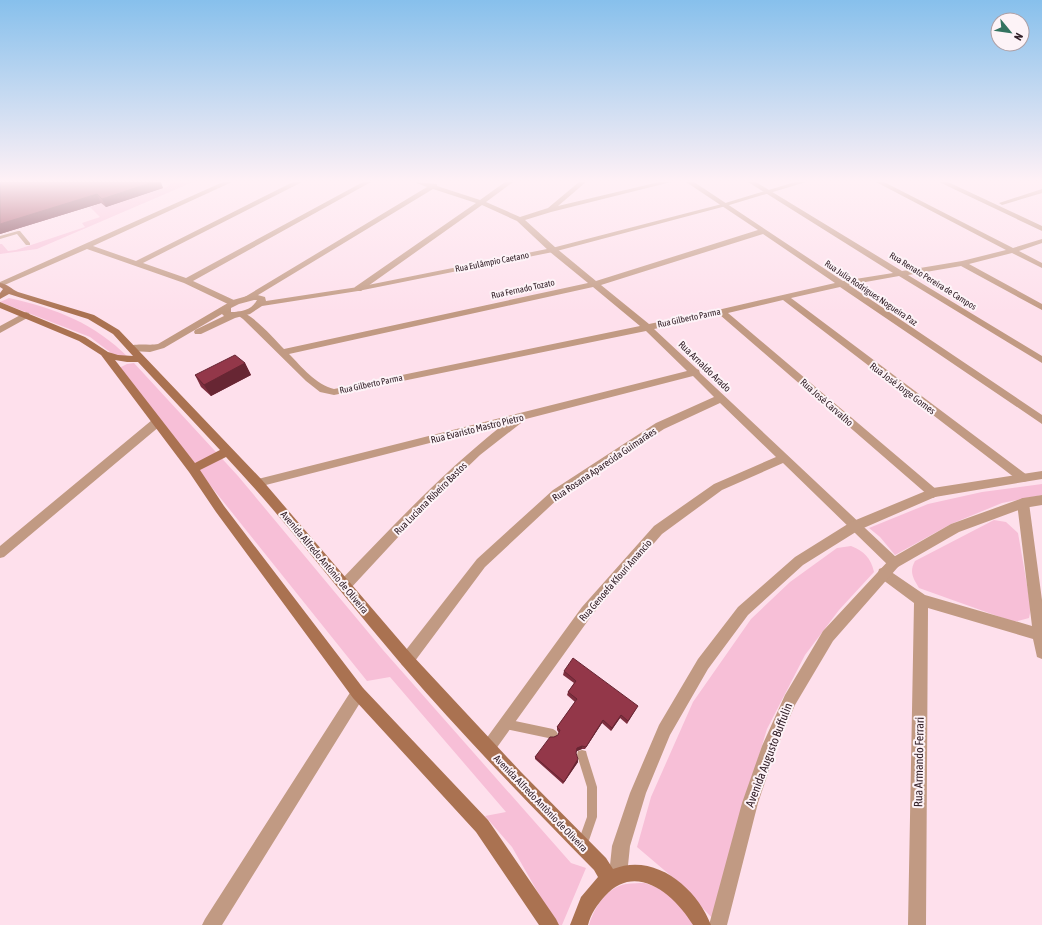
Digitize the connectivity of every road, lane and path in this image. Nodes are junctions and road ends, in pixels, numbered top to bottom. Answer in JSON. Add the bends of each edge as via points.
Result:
{"nodes":[{"id":1,"x":134,"y":225,"type":"edge"},
{"id":2,"x":212,"y":225,"type":"edge"},
{"id":3,"x":289,"y":225,"type":"edge"},
{"id":4,"x":369,"y":225,"type":"edge"},
{"id":5,"x":448,"y":225,"type":"edge"},
{"id":6,"x":527,"y":225,"type":"edge"},
{"id":7,"x":647,"y":225,"type":"edge"},
{"id":8,"x":755,"y":225,"type":"edge"},
{"id":9,"x":822,"y":225,"type":"edge"},
{"id":10,"x":962,"y":225,"type":"edge"},
{"id":11,"x":764,"y":231,"type":"junction"},
{"id":12,"x":0,"y":238,"type":"edge"},
{"id":13,"x":1042,"y":241,"type":"edge"},
{"id":14,"x":28,"y":244,"type":"dead end"},
{"id":15,"x":88,"y":246,"type":"junction"},
{"id":16,"x":553,"y":250,"type":"junction"},
{"id":17,"x":1012,"y":251,"type":"junction"},
{"id":18,"x":962,"y":263,"type":"junction"},
{"id":19,"x":135,"y":264,"type":"junction"},
{"id":20,"x":1042,"y":266,"type":"edge"},
{"id":21,"x":902,"y":274,"type":"junction"},
{"id":22,"x":187,"y":281,"type":"junction"},
{"id":23,"x":595,"y":284,"type":"junction"},
{"id":24,"x":841,"y":284,"type":"junction"},
{"id":25,"x":3,"y":289,"type":"edge"},
{"id":26,"x":358,"y":289,"type":"junction"},
{"id":27,"x":252,"y":296,"type":"junction"},
{"id":28,"x":784,"y":297,"type":"junction"},
{"id":29,"x":265,"y":302,"type":"junction"},
{"id":30,"x":0,"y":305,"type":"edge"},
{"id":31,"x":230,"y":305,"type":"junction"},
{"id":32,"x":1042,"y":307,"type":"edge"},
{"id":33,"x":722,"y":312,"type":"junction"},
{"id":34,"x":26,"y":314,"type":"junction"},
{"id":35,"x":241,"y":315,"type":"junction"},
{"id":36,"x":647,"y":327,"type":"junction"},
{"id":37,"x":0,"y":330,"type":"edge"},
{"id":38,"x":131,"y":348,"type":"junction"},
{"id":39,"x":282,"y":352,"type":"junction"},
{"id":40,"x":104,"y":353,"type":"junction"},
{"id":41,"x":141,"y":358,"type":"junction"},
{"id":42,"x":1042,"y":360,"type":"edge"},
{"id":43,"x":696,"y":372,"type":"junction"},
{"id":44,"x":722,"y":398,"type":"junction"},
{"id":45,"x":520,"y":417,"type":"junction"},
{"id":46,"x":1042,"y":420,"type":"edge"},
{"id":47,"x":156,"y":423,"type":"junction"},
{"id":48,"x":228,"y":451,"type":"junction"},
{"id":49,"x":784,"y":458,"type":"junction"},
{"id":50,"x":193,"y":469,"type":"junction"},
{"id":51,"x":1042,"y":475,"type":"edge"},
{"id":52,"x":1023,"y":478,"type":"junction"},
{"id":53,"x":258,"y":483,"type":"junction"},
{"id":54,"x":933,"y":493,"type":"junction"},
{"id":55,"x":1042,"y":500,"type":"edge"},
{"id":56,"x":1024,"y":503,"type":"junction"},
{"id":57,"x":855,"y":526,"type":"junction"},
{"id":58,"x":0,"y":553,"type":"edge"},
{"id":59,"x":894,"y":563,"type":"junction"},
{"id":60,"x":884,"y":573,"type":"junction"},
{"id":61,"x":344,"y":585,"type":"junction"},
{"id":62,"x":921,"y":600,"type":"junction"},
{"id":63,"x":1040,"y":634,"type":"edge"},
{"id":64,"x":1042,"y":652,"type":"edge"},
{"id":65,"x":407,"y":660,"type":"junction"},
{"id":66,"x":358,"y":693,"type":"junction"},
{"id":67,"x":506,"y":724,"type":"junction"},
{"id":68,"x":553,"y":734,"type":"dead end"},
{"id":69,"x":488,"y":748,"type":"junction"},
{"id":70,"x":582,"y":755,"type":"dead end"},
{"id":71,"x":582,"y":845,"type":"junction"},
{"id":72,"x":614,"y":877,"type":"junction"},
{"id":73,"x":211,"y":925,"type":"edge"},
{"id":74,"x":550,"y":925,"type":"edge"},
{"id":75,"x":579,"y":925,"type":"edge"},
{"id":76,"x":702,"y":925,"type":"edge"},
{"id":77,"x":718,"y":925,"type":"edge"},
{"id":78,"x":917,"y":925,"type":"edge"}],
"edges":[{"from":1,"to":15,"type":"street"},
{"from":2,"to":19,"type":"street"},
{"from":3,"to":22,"type":"street"},
{"from":4,"to":27,"type":"street"},
{"from":5,"to":26,"type":"street"},
{"from":6,"to":16,"type":"street","name":"Rua Arnaldo Arado"},
{"from":7,"to":16,"type":"street","name":"Rua Eulâmpio Caetano"},
{"from":8,"to":11,"type":"street","name":"Rua Julia Rodrigues Nogueira Paz"},
{"from":9,"to":21,"type":"street","name":"Rua Renato Pereira de Campos"},
{"from":10,"to":17,"type":"street"},
{"from":11,"to":23,"type":"street","name":"Rua Fernado Tozato"},
{"from":11,"to":24,"type":"street","name":"Rua Julia Rodrigues Nogueira Paz"},
{"from":12,"to":14,"type":"lane","via":[[18,232]]},
{"from":13,"to":17,"type":"street","name":"Rua Gilberto Parma"},
{"from":15,"to":19,"type":"street"},
{"from":15,"to":25,"type":"street","via":[[22,276]]},
{"from":16,"to":23,"type":"street","name":"Rua Arnaldo Arado"},
{"from":16,"to":26,"type":"street","name":"Rua Eulâmpio Caetano"},
{"from":17,"to":18,"type":"street","name":"Rua Gilberto Parma"},
{"from":17,"to":20,"type":"street"},
{"from":18,"to":21,"type":"street","name":"Rua Gilberto Parma"},
{"from":18,"to":32,"type":"street"},
{"from":19,"to":22,"type":"street"},
{"from":21,"to":24,"type":"street","name":"Rua Gilberto Parma"},
{"from":21,"to":42,"type":"street","name":"Rua Renato Pereira de Campos"},
{"from":22,"to":31,"type":"street"},
{"from":23,"to":36,"type":"street","name":"Rua Arnaldo Arado"},
{"from":23,"to":39,"type":"street","name":"Rua Fernado Tozato"},
{"from":24,"to":28,"type":"street","name":"Rua Gilberto Parma"},
{"from":24,"to":46,"type":"street","name":"Rua Julia Rodrigues Nogueira Paz"},
{"from":25,"to":38,"type":"main road","name":"Avenida Alfredo Antônio de Oliveira","via":[[91,317],[116,332]]},
{"from":26,"to":29,"type":"street","name":"Rua Eulâmpio Caetano"},
{"from":27,"to":29,"type":"street"},
{"from":27,"to":31,"type":"street"},
{"from":28,"to":33,"type":"street","name":"Rua Gilberto Parma"},
{"from":28,"to":52,"type":"street","name":"Rua José Jorge Gomes"},
{"from":29,"to":35,"type":"street"},
{"from":30,"to":34,"type":"main road"},
{"from":31,"to":35,"type":"street","via":[[226,314]]},
{"from":31,"to":38,"type":"street","via":[[161,346],[150,349]]},
{"from":33,"to":36,"type":"street","name":"Rua Gilberto Parma"},
{"from":33,"to":54,"type":"street","name":"Rua José Carvalho"},
{"from":34,"to":37,"type":"street"},
{"from":34,"to":40,"type":"main road","via":[[82,339]]},
{"from":35,"to":39,"type":"street"},
{"from":35,"to":41,"type":"street"},
{"from":36,"to":39,"type":"street","name":"Rua Gilberto Parma","via":[[334,392],[323,390]]},
{"from":36,"to":43,"type":"street","name":"Rua Arnaldo Arado"},
{"from":38,"to":41,"type":"main road","name":"Avenida Alfredo Antônio de Oliveira"},
{"from":40,"to":41,"type":"main road","via":[[121,360]]},
{"from":40,"to":47,"type":"main road"},
{"from":41,"to":48,"type":"main road","name":"Avenida Alfredo Antônio de Oliveira"},
{"from":43,"to":44,"type":"street","name":"Rua Arnaldo Arado"},
{"from":43,"to":45,"type":"street","name":"Rua Evaristo Mastro Pietro"},
{"from":44,"to":49,"type":"street","name":"Rua Arnaldo Arado"},
{"from":44,"to":65,"type":"street","name":"Rua Rosana Aparecida Guimarães","via":[[660,426],[557,493],[481,563]]},
{"from":45,"to":53,"type":"street","name":"Rua Evaristo Mastro Pietro"},
{"from":45,"to":61,"type":"street","name":"Rua Luciana Ribeiro Bastos","via":[[476,452],[427,498]]},
{"from":47,"to":50,"type":"main road"},
{"from":47,"to":58,"type":"street"},
{"from":48,"to":50,"type":"main road"},
{"from":48,"to":53,"type":"main road","name":"Avenida Alfredo Antônio de Oliveira"},
{"from":49,"to":57,"type":"street","name":"Rua Arnaldo Arado"},
{"from":49,"to":67,"type":"street","name":"Rua Genoefa Kfouri Amancio","via":[[718,487],[658,530],[587,611]]},
{"from":50,"to":66,"type":"main road","via":[[220,510]]},
{"from":51,"to":52,"type":"street"},
{"from":52,"to":54,"type":"street"},
{"from":53,"to":61,"type":"main road","name":"Avenida Alfredo Antônio de Oliveira"},
{"from":54,"to":57,"type":"street"},
{"from":55,"to":56,"type":"street","name":"Avenida Augusto Buffulin"},
{"from":56,"to":59,"type":"street","name":"Avenida Augusto Buffulin","via":[[955,528]]},
{"from":56,"to":63,"type":"street"},
{"from":57,"to":59,"type":"street","name":"Rua Arnaldo Arado"},
{"from":57,"to":72,"type":"street","via":[[799,561],[743,611],[703,664],[664,730],[638,792]]},
{"from":59,"to":60,"type":"street","name":"Avenida Augusto Buffulin"},
{"from":60,"to":62,"type":"street"},
{"from":60,"to":77,"type":"street","name":"Avenida Augusto Buffulin","via":[[828,636],[790,700],[750,802]]},
{"from":61,"to":65,"type":"main road","name":"Avenida Alfredo Antônio de Oliveira"},
{"from":62,"to":63,"type":"street"},
{"from":62,"to":78,"type":"street","name":"Rua Armando Ferrari"},
{"from":63,"to":64,"type":"street"},
{"from":65,"to":69,"type":"main road","name":"Avenida Alfredo Antônio de Oliveira"},
{"from":66,"to":73,"type":"street"},
{"from":66,"to":74,"type":"main road","via":[[482,826]]},
{"from":67,"to":68,"type":"lane"},
{"from":67,"to":69,"type":"street","name":"Rua Genoefa Kfouri Amancio"},
{"from":69,"to":71,"type":"main road","name":"Avenida Alfredo Antônio de Oliveira"},
{"from":70,"to":71,"type":"lane","via":[[592,788],[592,817]]},
{"from":71,"to":72,"type":"main road","name":"Avenida Alfredo Antônio de Oliveira"},
{"from":72,"to":75,"type":"main road","via":[[597,890],[587,904]]},
{"from":72,"to":76,"type":"main road","via":[[641,872],[664,880],[685,897]]}]}
